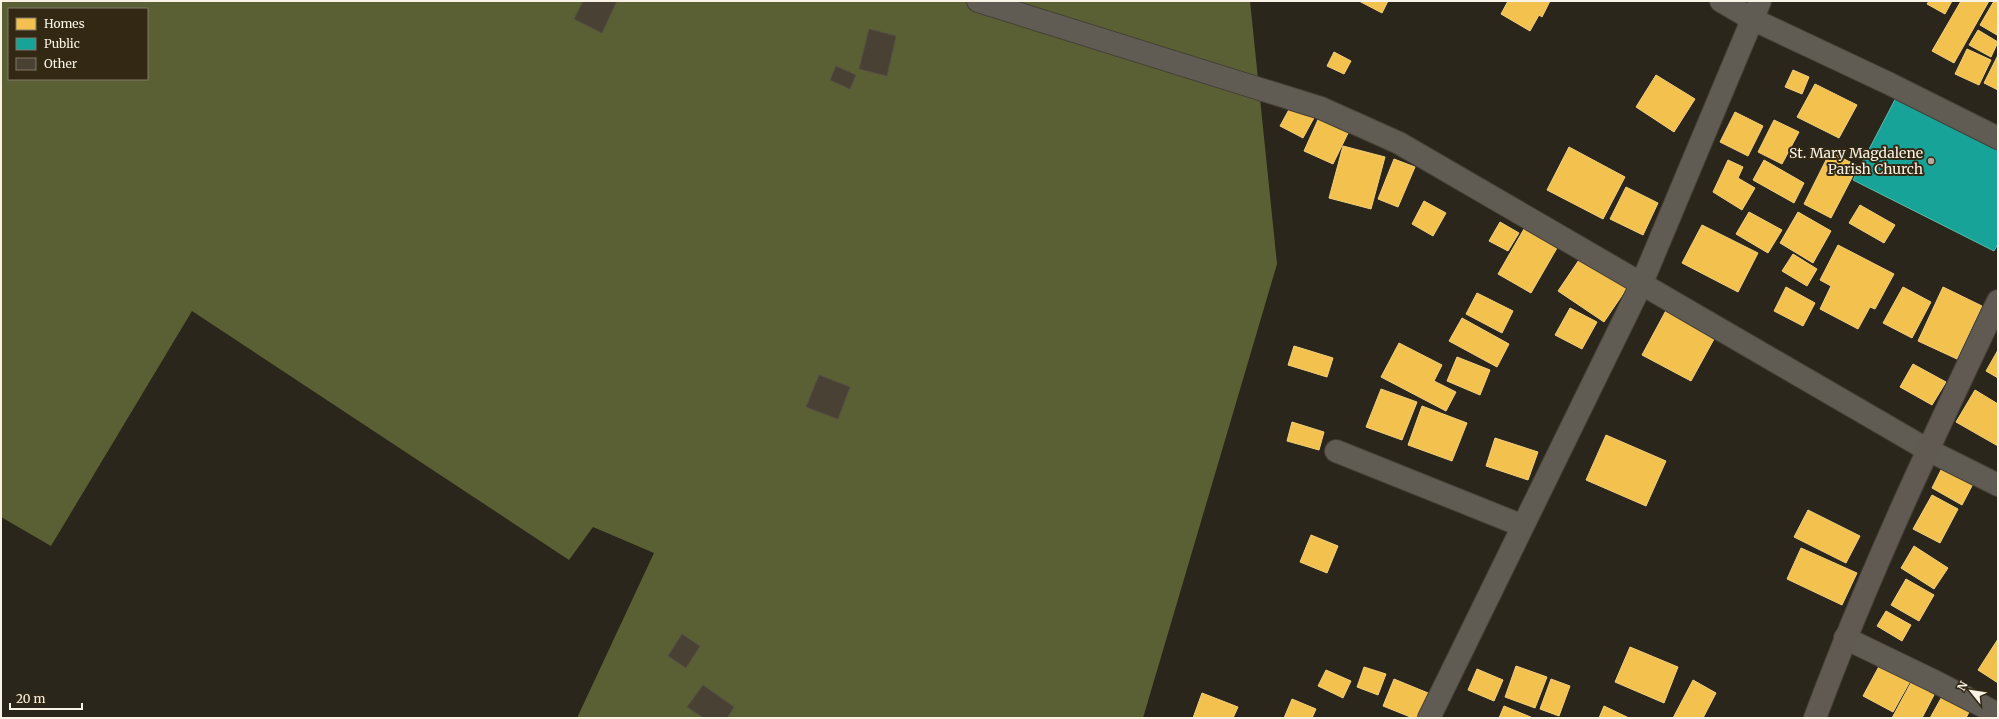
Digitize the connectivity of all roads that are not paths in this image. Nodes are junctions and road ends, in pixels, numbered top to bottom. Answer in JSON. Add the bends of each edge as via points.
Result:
{"nodes":[{"id":1,"x":978,"y":1,"type":"edge"},
{"id":2,"x":1721,"y":1,"type":"edge"},
{"id":3,"x":1756,"y":10,"type":"edge"},
{"id":4,"x":1998,"y":138,"type":"edge"},
{"id":5,"x":1641,"y":285,"type":"junction"},
{"id":6,"x":1998,"y":301,"type":"edge"},
{"id":7,"x":1928,"y":450,"type":"junction"},
{"id":8,"x":1336,"y":451,"type":"dead end"},
{"id":9,"x":1998,"y":485,"type":"edge"},
{"id":10,"x":1523,"y":526,"type":"junction"},
{"id":11,"x":1845,"y":638,"type":"junction"},
{"id":12,"x":1998,"y":714,"type":"edge"},
{"id":13,"x":1429,"y":718,"type":"edge"},
{"id":14,"x":1815,"y":718,"type":"edge"}],
"edges":[{"from":1,"to":5,"type":"street","via":[[1321,108],[1399,143]]},
{"from":2,"to":3,"type":"street"},
{"from":3,"to":4,"type":"street","via":[[1888,83]]},
{"from":3,"to":5,"type":"street"},
{"from":5,"to":7,"type":"street"},
{"from":5,"to":10,"type":"street"},
{"from":6,"to":7,"type":"street"},
{"from":7,"to":9,"type":"street"},
{"from":7,"to":11,"type":"street"},
{"from":8,"to":10,"type":"street"},
{"from":10,"to":13,"type":"street"},
{"from":11,"to":12,"type":"street"},
{"from":11,"to":14,"type":"street"}]}
